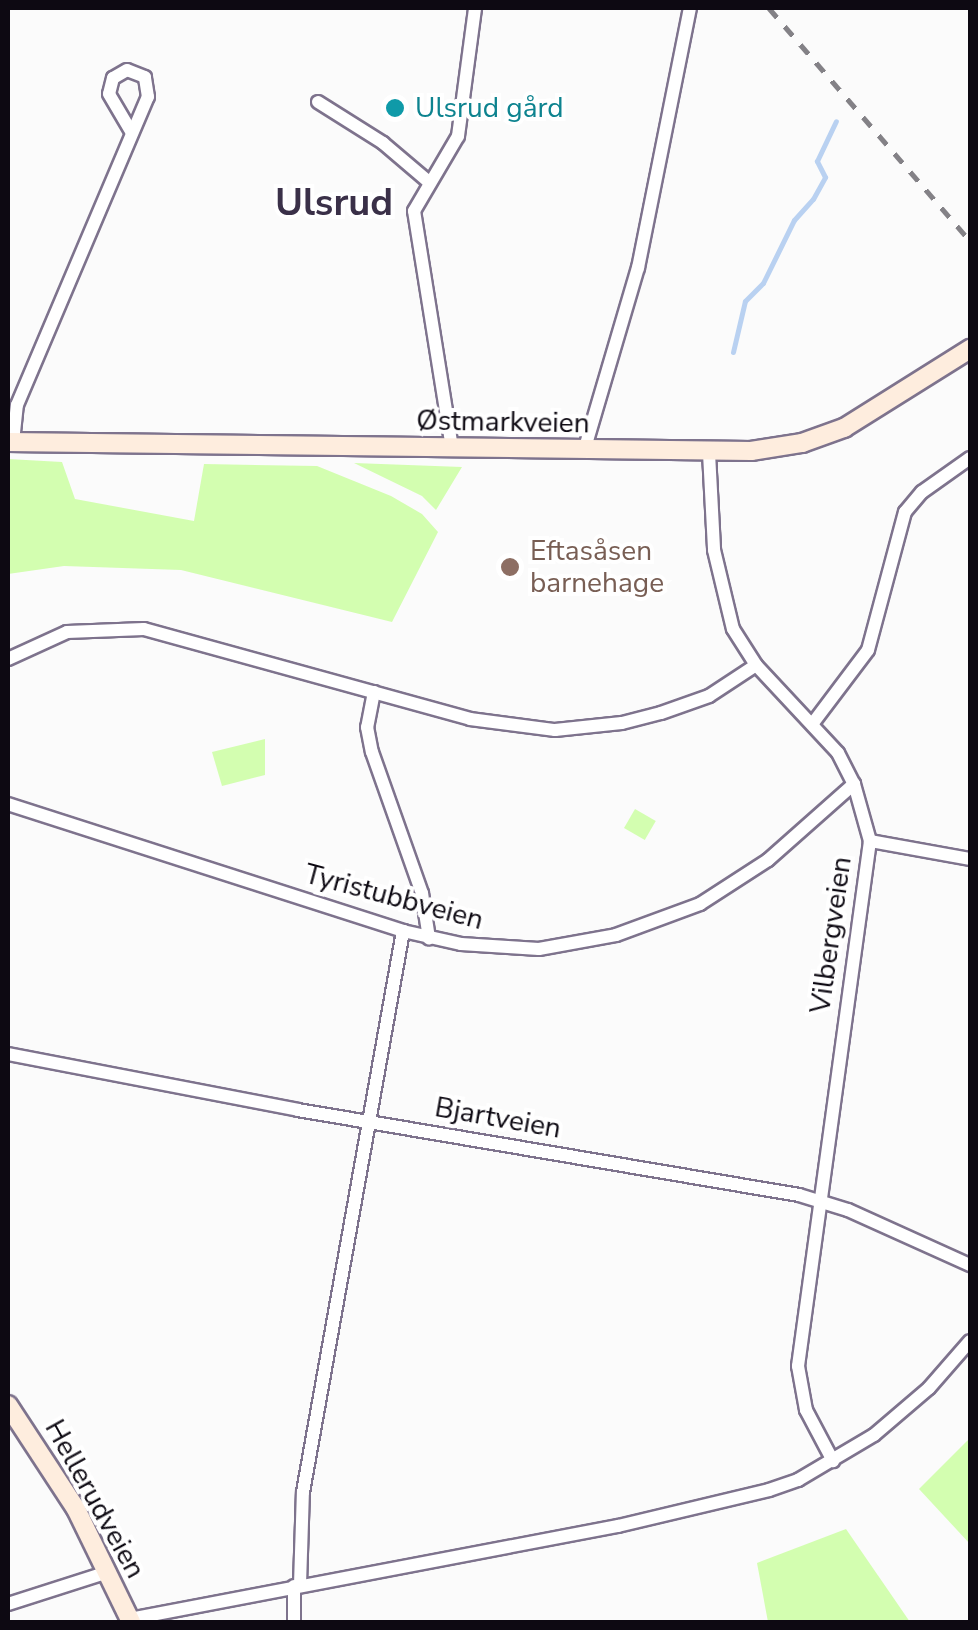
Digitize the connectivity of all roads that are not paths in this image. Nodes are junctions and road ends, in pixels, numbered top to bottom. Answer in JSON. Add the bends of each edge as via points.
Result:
{"nodes":[{"id":1,"x":476,"y":8,"type":"edge"},
{"id":2,"x":690,"y":8,"type":"edge"},
{"id":3,"x":318,"y":102,"type":"dead end"},
{"id":4,"x":132,"y":133,"type":"junction"},
{"id":5,"x":429,"y":182,"type":"junction"},
{"id":6,"x":970,"y":348,"type":"edge"},
{"id":7,"x":10,"y":442,"type":"edge"},
{"id":8,"x":452,"y":448,"type":"junction"},
{"id":9,"x":584,"y":451,"type":"junction"},
{"id":10,"x":709,"y":453,"type":"junction"},
{"id":11,"x":970,"y":458,"type":"edge"},
{"id":12,"x":8,"y":659,"type":"edge"},
{"id":13,"x":756,"y":665,"type":"junction"},
{"id":14,"x":374,"y":692,"type":"junction"},
{"id":15,"x":814,"y":724,"type":"junction"},
{"id":16,"x":854,"y":784,"type":"junction"},
{"id":17,"x":8,"y":804,"type":"edge"},
{"id":18,"x":870,"y":840,"type":"junction"},
{"id":19,"x":970,"y":858,"type":"edge"},
{"id":20,"x":403,"y":931,"type":"junction"},
{"id":21,"x":429,"y":938,"type":"junction"},
{"id":22,"x":8,"y":1054,"type":"edge"},
{"id":23,"x":368,"y":1121,"type":"junction"},
{"id":24,"x":821,"y":1200,"type":"junction"},
{"id":25,"x":970,"y":1265,"type":"edge"},
{"id":26,"x":970,"y":1341,"type":"edge"},
{"id":27,"x":8,"y":1405,"type":"edge"},
{"id":28,"x":833,"y":1461,"type":"junction"},
{"id":29,"x":108,"y":1572,"type":"junction"},
{"id":30,"x":297,"y":1585,"type":"junction"},
{"id":31,"x":8,"y":1604,"type":"edge"},
{"id":32,"x":130,"y":1621,"type":"edge"},
{"id":33,"x":294,"y":1622,"type":"edge"}],
"edges":[{"from":1,"to":5,"type":"street","via":[[464,113],[452,149]]},
{"from":2,"to":9,"type":"street","via":[[638,268]]},
{"from":3,"to":5,"type":"street"},
{"from":4,"to":4,"type":"street","via":[[109,94],[113,78],[126,70],[148,82]]},
{"from":4,"to":7,"type":"street","via":[[17,406]]},
{"from":5,"to":8,"type":"street","via":[[414,219]]},
{"from":6,"to":10,"type":"street","name":"Østmarkveien","via":[[832,434],[768,449]]},
{"from":7,"to":8,"type":"street","name":"Østmarkveien"},
{"from":8,"to":9,"type":"street","name":"Østmarkveien"},
{"from":9,"to":10,"type":"street","name":"Østmarkveien"},
{"from":10,"to":13,"type":"street","name":"Vilbergveien","via":[[718,581],[733,629]]},
{"from":11,"to":15,"type":"street","via":[[906,512],[868,650]]},
{"from":12,"to":14,"type":"street","via":[[67,632],[144,629]]},
{"from":13,"to":14,"type":"street","via":[[709,696],[661,714],[555,730],[470,719]]},
{"from":13,"to":15,"type":"street","name":"Vilbergveien"},
{"from":14,"to":21,"type":"street","via":[[367,727],[372,752],[422,893]]},
{"from":15,"to":16,"type":"street","name":"Vilbergveien"},
{"from":16,"to":18,"type":"street","name":"Vilbergveien"},
{"from":16,"to":21,"type":"street","name":"Tyristubbveien","via":[[742,879],[673,916],[539,949]]},
{"from":17,"to":20,"type":"street","name":"Tyristubbveien"},
{"from":18,"to":19,"type":"street"},
{"from":18,"to":24,"type":"street","name":"Vilbergveien"},
{"from":20,"to":21,"type":"street","name":"Tyristubbveien"},
{"from":20,"to":23,"type":"street"},
{"from":22,"to":23,"type":"street","name":"Bjartveien"},
{"from":23,"to":24,"type":"street","name":"Bjartveien"},
{"from":23,"to":30,"type":"street","via":[[303,1492]]},
{"from":24,"to":25,"type":"street","name":"Bjartveien"},
{"from":24,"to":28,"type":"street","name":"Vilbergveien","via":[[798,1366],[806,1410]]},
{"from":26,"to":28,"type":"street","via":[[908,1408]]},
{"from":27,"to":29,"type":"street","name":"Hellerudveien"},
{"from":28,"to":30,"type":"street","via":[[798,1480],[707,1508]]},
{"from":29,"to":31,"type":"street"},
{"from":29,"to":32,"type":"street","name":"Hellerudveien"},
{"from":30,"to":32,"type":"street"},
{"from":30,"to":33,"type":"street"}]}
